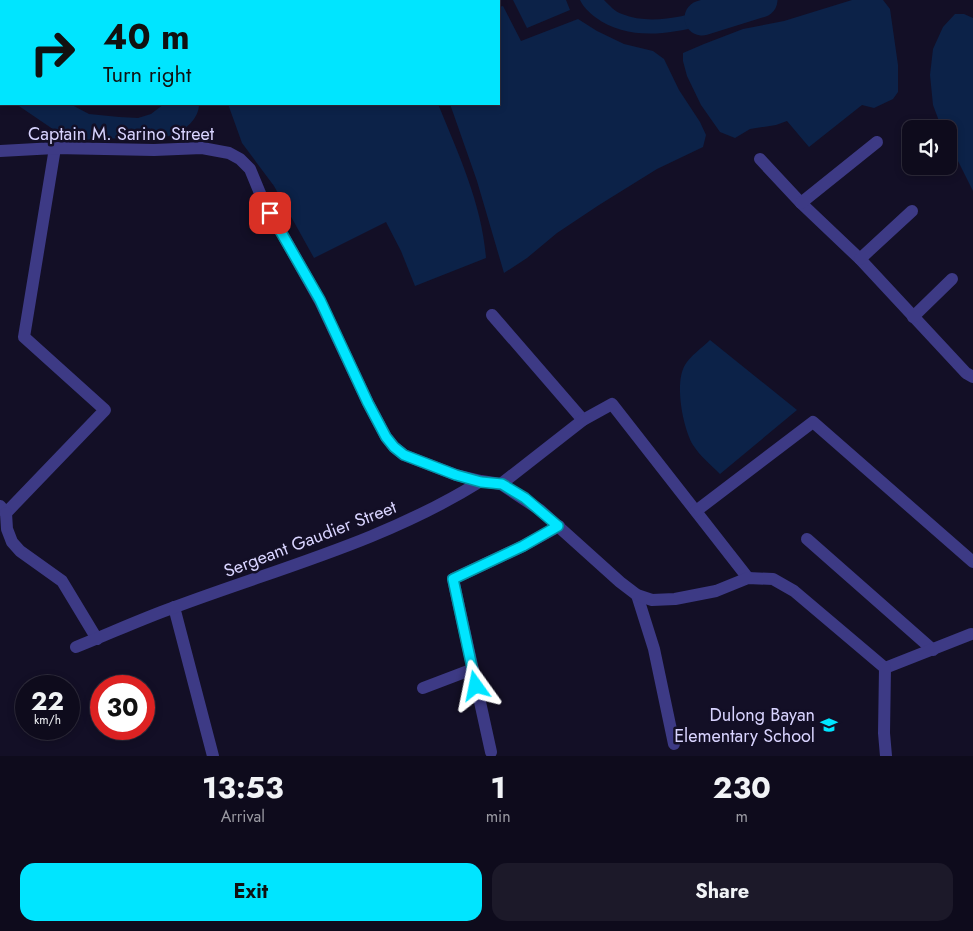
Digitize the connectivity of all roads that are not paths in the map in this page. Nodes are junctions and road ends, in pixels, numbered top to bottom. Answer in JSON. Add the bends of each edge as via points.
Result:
{"nodes":[{"id":1,"x":878,"y":142,"type":"dead end"},
{"id":2,"x":55,"y":148,"type":"junction"},
{"id":3,"x":0,"y":151,"type":"edge"},
{"id":4,"x":760,"y":159,"type":"dead end"},
{"id":5,"x":801,"y":203,"type":"junction"},
{"id":6,"x":912,"y":211,"type":"dead end"},
{"id":7,"x":860,"y":259,"type":"junction"},
{"id":8,"x":952,"y":278,"type":"dead end"},
{"id":9,"x":492,"y":316,"type":"dead end"},
{"id":10,"x":913,"y":317,"type":"junction"},
{"id":11,"x":971,"y":372,"type":"edge"},
{"id":12,"x":584,"y":420,"type":"junction"},
{"id":13,"x":481,"y":482,"type":"junction"},
{"id":14,"x":502,"y":484,"type":"junction"},
{"id":15,"x":3,"y":510,"type":"edge"},
{"id":16,"x":696,"y":511,"type":"junction"},
{"id":17,"x":558,"y":526,"type":"junction"},
{"id":18,"x":807,"y":539,"type":"dead end"},
{"id":19,"x":973,"y":562,"type":"edge"},
{"id":20,"x":748,"y":578,"type":"junction"},
{"id":21,"x":637,"y":595,"type":"junction"},
{"id":22,"x":174,"y":607,"type":"junction"},
{"id":23,"x":971,"y":634,"type":"dead end"},
{"id":24,"x":97,"y":639,"type":"junction"},
{"id":25,"x":76,"y":647,"type":"dead end"},
{"id":26,"x":932,"y":650,"type":"junction"},
{"id":27,"x":885,"y":668,"type":"junction"},
{"id":28,"x":473,"y":669,"type":"junction"},
{"id":29,"x":423,"y":688,"type":"dead end"},
{"id":30,"x":674,"y":744,"type":"dead end"},
{"id":31,"x":491,"y":752,"type":"dead end"},
{"id":32,"x":213,"y":756,"type":"edge"},
{"id":33,"x":886,"y":756,"type":"edge"}],
"edges":[{"from":1,"to":5,"type":"street"},
{"from":2,"to":3,"type":"street","name":"Captain M. Sarino Street"},
{"from":2,"to":13,"type":"street","name":"Captain M. Sarino Street","via":[[202,148],[229,153],[240,159],[250,169],[262,198],[320,300],[386,437],[404,455]]},
{"from":2,"to":15,"type":"street","via":[[24,337],[105,410]]},
{"from":4,"to":5,"type":"street"},
{"from":5,"to":7,"type":"street"},
{"from":6,"to":7,"type":"street"},
{"from":7,"to":10,"type":"street"},
{"from":8,"to":10,"type":"street"},
{"from":9,"to":12,"type":"street"},
{"from":10,"to":11,"type":"street"},
{"from":12,"to":14,"type":"street"},
{"from":12,"to":16,"type":"street","via":[[612,404]]},
{"from":13,"to":14,"type":"street","name":"Captain M. Sarino Street"},
{"from":13,"to":22,"type":"street","name":"Sergeant Gaudier Street","via":[[447,502],[351,546]]},
{"from":14,"to":17,"type":"street","name":"Captain M. Sarino Street","via":[[525,498]]},
{"from":15,"to":24,"type":"street","via":[[12,542],[62,581]]},
{"from":16,"to":19,"type":"street","via":[[814,422]]},
{"from":16,"to":20,"type":"street"},
{"from":17,"to":21,"type":"street","name":"Captain M. Sarino Street"},
{"from":17,"to":28,"type":"street","via":[[453,579]]},
{"from":18,"to":26,"type":"street"},
{"from":20,"to":21,"type":"street","name":"Captain M. Sarino Street","via":[[716,591],[674,598],[652,600]]},
{"from":20,"to":27,"type":"street","name":"Captain M. Sarino Street","via":[[773,579],[794,591]]},
{"from":21,"to":30,"type":"street","via":[[654,649]]},
{"from":22,"to":24,"type":"street","name":"Sergeant Gaudier Street"},
{"from":22,"to":32,"type":"street"},
{"from":23,"to":26,"type":"street"},
{"from":24,"to":25,"type":"street","name":"Sergeant Gaudier Street"},
{"from":26,"to":27,"type":"street"},
{"from":27,"to":33,"type":"street"},
{"from":28,"to":29,"type":"street"},
{"from":28,"to":31,"type":"street"}]}
